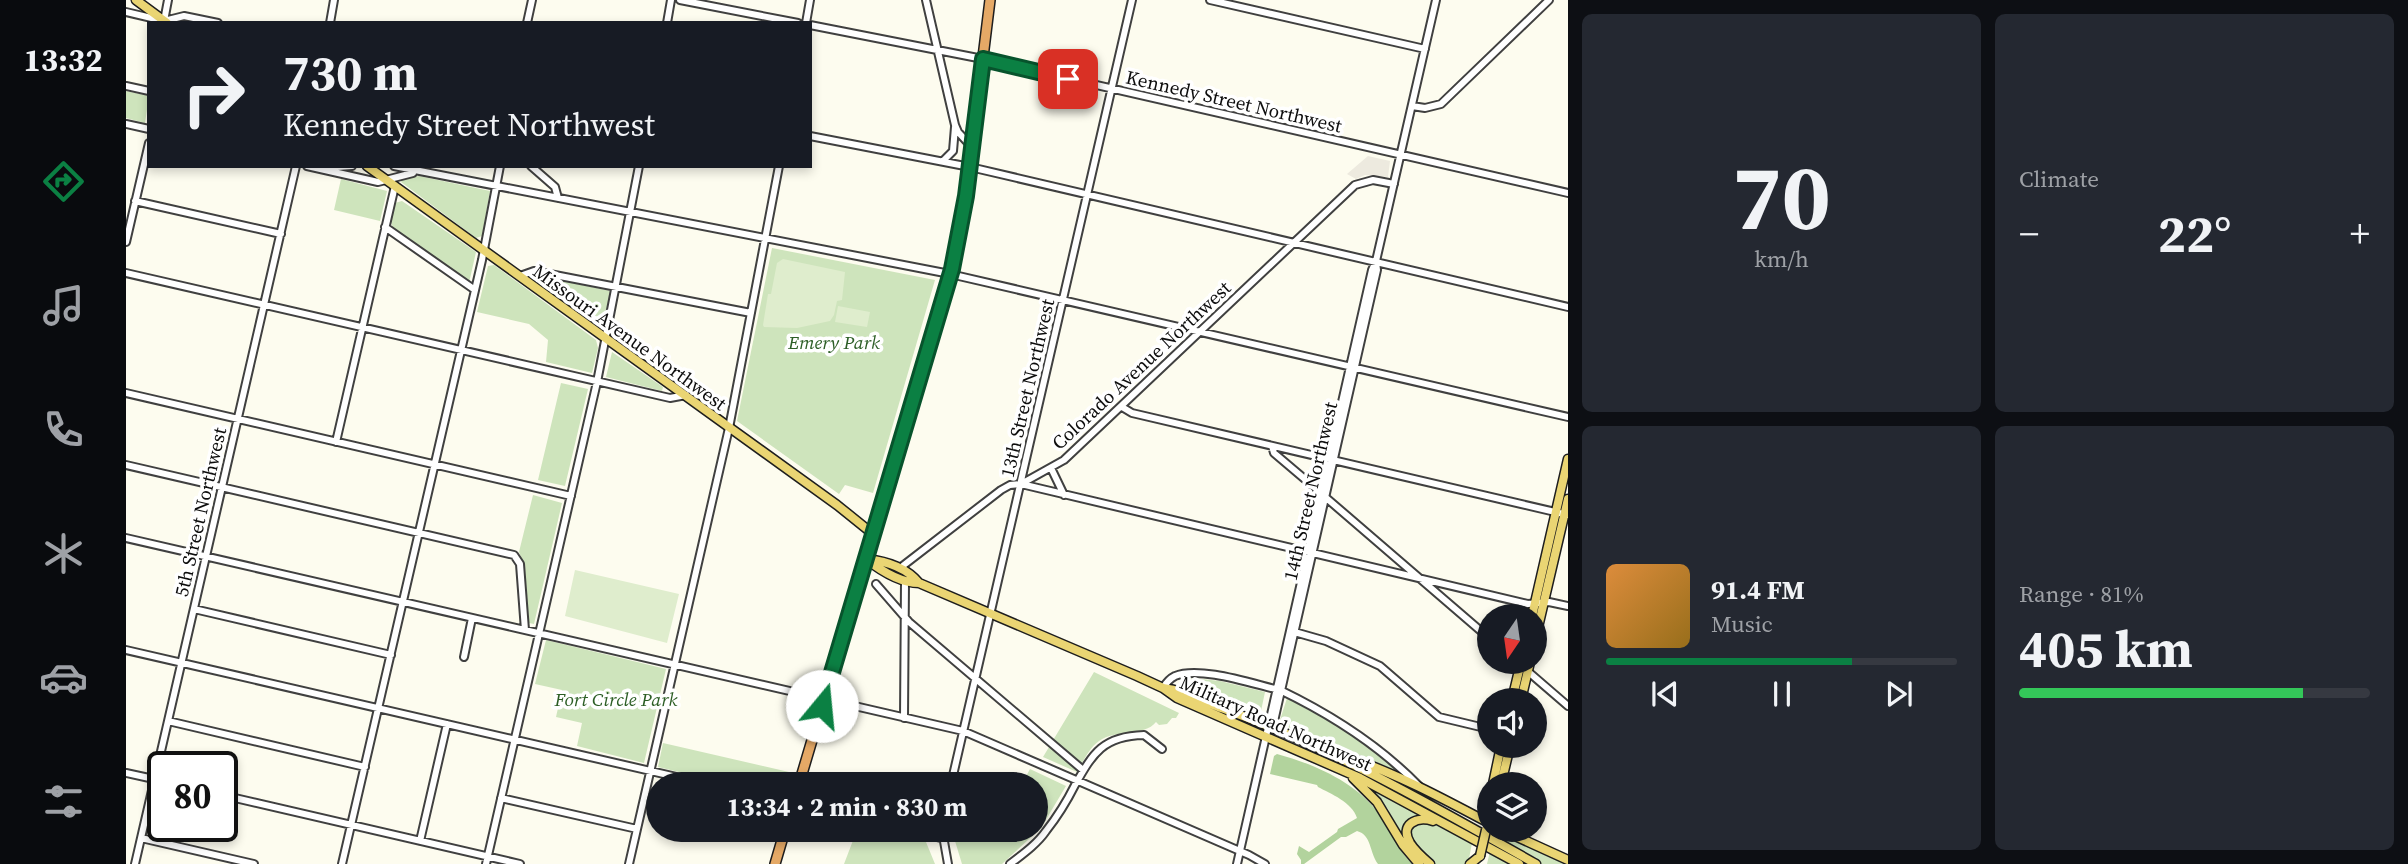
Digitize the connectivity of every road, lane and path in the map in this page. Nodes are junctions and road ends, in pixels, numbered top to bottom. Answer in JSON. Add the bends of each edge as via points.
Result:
{"nodes":[{"id":1,"x":136,"y":0,"type":"edge"},
{"id":2,"x":168,"y":0,"type":"edge"},
{"id":3,"x":334,"y":0,"type":"edge"},
{"id":4,"x":532,"y":0,"type":"edge"},
{"id":5,"x":671,"y":0,"type":"edge"},
{"id":6,"x":680,"y":0,"type":"edge"},
{"id":7,"x":810,"y":0,"type":"edge"},
{"id":8,"x":926,"y":0,"type":"edge"},
{"id":9,"x":990,"y":0,"type":"edge"},
{"id":10,"x":1132,"y":0,"type":"edge"},
{"id":11,"x":1210,"y":0,"type":"edge"},
{"id":12,"x":1436,"y":0,"type":"edge"},
{"id":13,"x":1549,"y":0,"type":"edge"},
{"id":14,"x":126,"y":12,"type":"edge"},
{"id":15,"x":162,"y":21,"type":"edge"},
{"id":16,"x":165,"y":21,"type":"edge"},
{"id":17,"x":166,"y":21,"type":"edge"},
{"id":18,"x":169,"y":21,"type":"edge"},
{"id":19,"x":208,"y":21,"type":"edge"},
{"id":20,"x":330,"y":21,"type":"edge"},
{"id":21,"x":527,"y":21,"type":"edge"},
{"id":22,"x":667,"y":21,"type":"edge"},
{"id":23,"x":788,"y":21,"type":"edge"},
{"id":24,"x":808,"y":21,"type":"edge"},
{"id":25,"x":812,"y":25,"type":"edge"},
{"id":26,"x":937,"y":50,"type":"junction"},
{"id":27,"x":1425,"y":50,"type":"junction"},
{"id":28,"x":983,"y":59,"type":"junction"},
{"id":29,"x":126,"y":86,"type":"edge"},
{"id":30,"x":1112,"y":89,"type":"junction"},
{"id":31,"x":147,"y":91,"type":"edge"},
{"id":32,"x":1412,"y":106,"type":"junction"},
{"id":33,"x":126,"y":124,"type":"edge"},
{"id":34,"x":955,"y":125,"type":"junction"},
{"id":35,"x":147,"y":129,"type":"edge"},
{"id":36,"x":812,"y":136,"type":"edge"},
{"id":37,"x":972,"y":147,"type":"junction"},
{"id":38,"x":147,"y":151,"type":"edge"},
{"id":39,"x":1401,"y":155,"type":"junction"},
{"id":40,"x":943,"y":162,"type":"junction"},
{"id":41,"x":970,"y":167,"type":"junction"},
{"id":42,"x":296,"y":168,"type":"edge"},
{"id":43,"x":314,"y":168,"type":"edge"},
{"id":44,"x":329,"y":168,"type":"edge"},
{"id":45,"x":370,"y":168,"type":"edge"},
{"id":46,"x":403,"y":168,"type":"edge"},
{"id":47,"x":500,"y":168,"type":"edge"},
{"id":48,"x":533,"y":168,"type":"edge"},
{"id":49,"x":639,"y":168,"type":"edge"},
{"id":50,"x":779,"y":168,"type":"edge"},
{"id":51,"x":318,"y":169,"type":"junction"},
{"id":52,"x":422,"y":172,"type":"junction"},
{"id":53,"x":391,"y":184,"type":"junction"},
{"id":54,"x":1394,"y":184,"type":"junction"},
{"id":55,"x":496,"y":187,"type":"junction"},
{"id":56,"x":1088,"y":194,"type":"junction"},
{"id":57,"x":1568,"y":194,"type":"edge"},
{"id":58,"x":558,"y":198,"type":"junction"},
{"id":59,"x":135,"y":201,"type":"junction"},
{"id":60,"x":631,"y":212,"type":"junction"},
{"id":61,"x":385,"y":227,"type":"junction"},
{"id":62,"x":281,"y":234,"type":"junction"},
{"id":63,"x":765,"y":238,"type":"junction"},
{"id":64,"x":126,"y":242,"type":"edge"},
{"id":65,"x":1295,"y":242,"type":"junction"},
{"id":66,"x":484,"y":250,"type":"junction"},
{"id":67,"x":1376,"y":261,"type":"junction"},
{"id":68,"x":126,"y":273,"type":"edge"},
{"id":69,"x":950,"y":274,"type":"junction"},
{"id":70,"x":520,"y":276,"type":"junction"},
{"id":71,"x":616,"y":288,"type":"junction"},
{"id":72,"x":475,"y":290,"type":"junction"},
{"id":73,"x":1063,"y":300,"type":"junction"},
{"id":74,"x":264,"y":304,"type":"junction"},
{"id":75,"x":1568,"y":307,"type":"edge"},
{"id":76,"x":751,"y":313,"type":"junction"},
{"id":77,"x":362,"y":327,"type":"junction"},
{"id":78,"x":1201,"y":332,"type":"junction"},
{"id":79,"x":606,"y":338,"type":"junction"},
{"id":80,"x":461,"y":350,"type":"junction"},
{"id":81,"x":1352,"y":367,"type":"junction"},
{"id":82,"x":597,"y":382,"type":"junction"},
{"id":83,"x":126,"y":393,"type":"edge"},
{"id":84,"x":686,"y":395,"type":"junction"},
{"id":85,"x":1122,"y":407,"type":"junction"},
{"id":86,"x":1568,"y":417,"type":"edge"},
{"id":87,"x":238,"y":419,"type":"junction"},
{"id":88,"x":729,"y":428,"type":"junction"},
{"id":89,"x":336,"y":442,"type":"junction"},
{"id":90,"x":1272,"y":446,"type":"junction"},
{"id":91,"x":1330,"y":459,"type":"junction"},
{"id":92,"x":1568,"y":459,"type":"edge"},
{"id":93,"x":435,"y":464,"type":"junction"},
{"id":94,"x":126,"y":465,"type":"edge"},
{"id":95,"x":1051,"y":468,"type":"junction"},
{"id":96,"x":1021,"y":484,"type":"junction"},
{"id":97,"x":222,"y":488,"type":"junction"},
{"id":98,"x":1322,"y":494,"type":"junction"},
{"id":99,"x":1064,"y":495,"type":"junction"},
{"id":100,"x":571,"y":496,"type":"junction"},
{"id":101,"x":1568,"y":499,"type":"edge"},
{"id":102,"x":1563,"y":514,"type":"edge"},
{"id":103,"x":419,"y":533,"type":"junction"},
{"id":104,"x":873,"y":534,"type":"junction"},
{"id":105,"x":126,"y":538,"type":"edge"},
{"id":106,"x":1309,"y":552,"type":"junction"},
{"id":107,"x":206,"y":556,"type":"junction"},
{"id":108,"x":866,"y":559,"type":"junction"},
{"id":109,"x":900,"y":568,"type":"junction"},
{"id":110,"x":1421,"y":579,"type":"junction"},
{"id":111,"x":905,"y":581,"type":"junction"},
{"id":112,"x":919,"y":583,"type":"junction"},
{"id":113,"x":876,"y":584,"type":"dead end"},
{"id":114,"x":403,"y":602,"type":"junction"},
{"id":115,"x":1539,"y":603,"type":"junction"},
{"id":116,"x":1568,"y":606,"type":"edge"},
{"id":117,"x":194,"y":609,"type":"junction"},
{"id":118,"x":991,"y":613,"type":"junction"},
{"id":119,"x":904,"y":617,"type":"junction"},
{"id":120,"x":472,"y":618,"type":"junction"},
{"id":121,"x":1477,"y":628,"type":"edge"},
{"id":122,"x":525,"y":630,"type":"junction"},
{"id":123,"x":1291,"y":631,"type":"junction"},
{"id":124,"x":539,"y":633,"type":"junction"},
{"id":125,"x":126,"y":650,"type":"edge"},
{"id":126,"x":391,"y":655,"type":"junction"},
{"id":127,"x":464,"y":657,"type":"dead end"},
{"id":128,"x":181,"y":663,"type":"junction"},
{"id":129,"x":675,"y":665,"type":"junction"},
{"id":130,"x":1537,"y":674,"type":"edge"},
{"id":131,"x":975,"y":679,"type":"junction"},
{"id":132,"x":1163,"y":688,"type":"junction"},
{"id":133,"x":1278,"y":689,"type":"junction"},
{"id":134,"x":824,"y":699,"type":"junction"},
{"id":135,"x":1568,"y":706,"type":"edge"},
{"id":136,"x":378,"y":708,"type":"junction"},
{"id":137,"x":904,"y":718,"type":"junction"},
{"id":138,"x":168,"y":721,"type":"junction"},
{"id":139,"x":447,"y":724,"type":"junction"},
{"id":140,"x":1268,"y":726,"type":"junction"},
{"id":141,"x":1477,"y":726,"type":"edge"},
{"id":142,"x":963,"y":731,"type":"junction"},
{"id":143,"x":1266,"y":738,"type":"junction"},
{"id":144,"x":514,"y":740,"type":"junction"},
{"id":145,"x":1305,"y":743,"type":"junction"},
{"id":146,"x":1162,"y":749,"type":"dead end"},
{"id":147,"x":161,"y":751,"type":"edge"},
{"id":148,"x":365,"y":766,"type":"junction"},
{"id":149,"x":1083,"y":769,"type":"junction"},
{"id":150,"x":1342,"y":770,"type":"junction"},
{"id":151,"x":650,"y":771,"type":"junction"},
{"id":152,"x":654,"y":772,"type":"edge"},
{"id":153,"x":803,"y":772,"type":"edge"},
{"id":154,"x":954,"y":772,"type":"edge"},
{"id":155,"x":126,"y":773,"type":"edge"},
{"id":156,"x":147,"y":778,"type":"edge"},
{"id":157,"x":1078,"y":781,"type":"junction"},
{"id":158,"x":1421,"y":787,"type":"junction"},
{"id":159,"x":501,"y":798,"type":"junction"},
{"id":160,"x":238,"y":799,"type":"edge"},
{"id":161,"x":147,"y":811,"type":"edge"},
{"id":162,"x":1477,"y":818,"type":"edge"},
{"id":163,"x":351,"y":825,"type":"junction"},
{"id":164,"x":1448,"y":825,"type":"junction"},
{"id":165,"x":637,"y":829,"type":"junction"},
{"id":166,"x":141,"y":838,"type":"junction"},
{"id":167,"x":420,"y":841,"type":"junction"},
{"id":168,"x":781,"y":842,"type":"edge"},
{"id":169,"x":943,"y":842,"type":"edge"},
{"id":170,"x":1484,"y":842,"type":"edge"},
{"id":171,"x":1526,"y":842,"type":"joint"},
{"id":172,"x":1240,"y":851,"type":"junction"},
{"id":173,"x":486,"y":860,"type":"edge"},
{"id":174,"x":1479,"y":860,"type":"edge"},
{"id":175,"x":1568,"y":860,"type":"edge"},
{"id":176,"x":135,"y":864,"type":"edge"},
{"id":177,"x":254,"y":864,"type":"edge"},
{"id":178,"x":342,"y":864,"type":"edge"},
{"id":179,"x":520,"y":864,"type":"edge"},
{"id":180,"x":629,"y":864,"type":"edge"},
{"id":181,"x":775,"y":864,"type":"edge"},
{"id":182,"x":948,"y":864,"type":"edge"},
{"id":183,"x":1010,"y":864,"type":"edge"},
{"id":184,"x":1237,"y":864,"type":"edge"},
{"id":185,"x":1265,"y":864,"type":"edge"},
{"id":186,"x":1419,"y":864,"type":"edge"},
{"id":187,"x":1430,"y":864,"type":"edge"},
{"id":188,"x":1470,"y":864,"type":"edge"},
{"id":189,"x":1519,"y":864,"type":"edge"},
{"id":190,"x":1536,"y":864,"type":"edge"},
{"id":191,"x":1562,"y":864,"type":"edge"}],
"edges":[{"from":1,"to":16,"type":"main road"},
{"from":2,"to":17,"type":"street"},
{"from":3,"to":20,"type":"street"},
{"from":4,"to":21,"type":"street"},
{"from":5,"to":22,"type":"street"},
{"from":6,"to":23,"type":"street"},
{"from":7,"to":24,"type":"street"},
{"from":8,"to":26,"type":"street"},
{"from":9,"to":28,"type":"highway"},
{"from":10,"to":30,"type":"street","name":"13th Street Northwest"},
{"from":11,"to":27,"type":"street"},
{"from":12,"to":27,"type":"street","name":"14th Street Northwest"},
{"from":13,"to":32,"type":"street","via":[[1441,104]]},
{"from":14,"to":15,"type":"street"},
{"from":18,"to":19,"type":"street","via":[[184,16]]},
{"from":25,"to":26,"type":"street","name":"Kennedy Street Northwest"},
{"from":26,"to":28,"type":"street","name":"Kennedy Street Northwest"},
{"from":26,"to":34,"type":"street"},
{"from":27,"to":32,"type":"street","name":"14th Street Northwest"},
{"from":28,"to":30,"type":"street","name":"Kennedy Street Northwest"},
{"from":28,"to":37,"type":"highway"},
{"from":29,"to":31,"type":"street"},
{"from":30,"to":39,"type":"street","name":"Kennedy Street Northwest"},
{"from":30,"to":56,"type":"street","name":"13th Street Northwest"},
{"from":32,"to":39,"type":"street","name":"14th Street Northwest"},
{"from":33,"to":35,"type":"street"},
{"from":34,"to":37,"type":"street"},
{"from":34,"to":40,"type":"street","via":[[954,148]]},
{"from":36,"to":40,"type":"street"},
{"from":37,"to":41,"type":"highway"},
{"from":38,"to":59,"type":"street"},
{"from":39,"to":54,"type":"street","name":"14th Street Northwest"},
{"from":39,"to":57,"type":"street","name":"Kennedy Street Northwest"},
{"from":40,"to":41,"type":"street"},
{"from":41,"to":56,"type":"street"},
{"from":41,"to":69,"type":"highway"},
{"from":42,"to":62,"type":"street","name":"5th Street Northwest"},
{"from":43,"to":51,"type":"street"},
{"from":44,"to":51,"type":"street"},
{"from":45,"to":53,"type":"main road","name":"Missouri Avenue Northwest"},
{"from":46,"to":52,"type":"street"},
{"from":47,"to":55,"type":"street"},
{"from":48,"to":58,"type":"street","via":[[555,187]]},
{"from":49,"to":60,"type":"street"},
{"from":50,"to":63,"type":"street"},
{"from":51,"to":53,"type":"street"},
{"from":52,"to":53,"type":"street","via":[[406,173]]},
{"from":52,"to":55,"type":"street"},
{"from":53,"to":61,"type":"street"},
{"from":53,"to":66,"type":"main road","name":"Missouri Avenue Northwest"},
{"from":54,"to":65,"type":"street","name":"Colorado Avenue Northwest","via":[[1373,180],[1355,185]]},
{"from":54,"to":67,"type":"street","name":"14th Street Northwest"},
{"from":55,"to":58,"type":"street"},
{"from":55,"to":66,"type":"street"},
{"from":56,"to":65,"type":"street"},
{"from":56,"to":73,"type":"street","name":"13th Street Northwest"},
{"from":58,"to":60,"type":"street"},
{"from":59,"to":62,"type":"street"},
{"from":59,"to":64,"type":"street"},
{"from":60,"to":63,"type":"street"},
{"from":60,"to":71,"type":"street"},
{"from":61,"to":72,"type":"street"},
{"from":61,"to":77,"type":"street"},
{"from":62,"to":74,"type":"street","name":"5th Street Northwest"},
{"from":63,"to":69,"type":"street"},
{"from":63,"to":76,"type":"street"},
{"from":65,"to":67,"type":"street"},
{"from":65,"to":78,"type":"street","name":"Colorado Avenue Northwest"},
{"from":66,"to":70,"type":"main road","name":"Missouri Avenue Northwest"},
{"from":66,"to":72,"type":"street"},
{"from":67,"to":75,"type":"street"},
{"from":67,"to":81,"type":"street","name":"14th Street Northwest"},
{"from":68,"to":74,"type":"street"},
{"from":69,"to":73,"type":"street"},
{"from":69,"to":104,"type":"highway"},
{"from":70,"to":71,"type":"street","via":[[534,271]]},
{"from":70,"to":79,"type":"main road","name":"Missouri Avenue Northwest"},
{"from":71,"to":76,"type":"street"},
{"from":71,"to":79,"type":"street"},
{"from":72,"to":80,"type":"street"},
{"from":73,"to":78,"type":"street"},
{"from":73,"to":96,"type":"street","name":"13th Street Northwest"},
{"from":74,"to":77,"type":"street"},
{"from":74,"to":87,"type":"street","name":"5th Street Northwest"},
{"from":76,"to":88,"type":"street"},
{"from":77,"to":80,"type":"street"},
{"from":77,"to":89,"type":"street"},
{"from":78,"to":81,"type":"street"},
{"from":78,"to":85,"type":"street","name":"Colorado Avenue Northwest"},
{"from":79,"to":82,"type":"street"},
{"from":79,"to":84,"type":"main road","name":"Missouri Avenue Northwest"},
{"from":80,"to":82,"type":"street"},
{"from":80,"to":93,"type":"street"},
{"from":81,"to":86,"type":"street"},
{"from":81,"to":91,"type":"street","name":"14th Street Northwest"},
{"from":82,"to":84,"type":"street","via":[[670,398]]},
{"from":82,"to":100,"type":"street"},
{"from":83,"to":87,"type":"street"},
{"from":84,"to":88,"type":"main road","name":"Missouri Avenue Northwest"},
{"from":85,"to":90,"type":"street"},
{"from":85,"to":95,"type":"street","name":"Colorado Avenue Northwest"},
{"from":87,"to":89,"type":"street"},
{"from":87,"to":97,"type":"street","name":"5th Street Northwest"},
{"from":88,"to":104,"type":"main road","name":"Missouri Avenue Northwest"},
{"from":88,"to":129,"type":"street"},
{"from":89,"to":93,"type":"street"},
{"from":90,"to":91,"type":"street"},
{"from":90,"to":98,"type":"street","via":[[1274,453]]},
{"from":91,"to":98,"type":"street","name":"14th Street Northwest"},
{"from":91,"to":102,"type":"street"},
{"from":92,"to":102,"type":"main road"},
{"from":93,"to":100,"type":"street"},
{"from":93,"to":103,"type":"street"},
{"from":94,"to":97,"type":"street"},
{"from":95,"to":96,"type":"street","name":"Colorado Avenue Northwest"},
{"from":95,"to":99,"type":"street"},
{"from":96,"to":99,"type":"street"},
{"from":96,"to":109,"type":"street","name":"Colorado Avenue Northwest","via":[[1001,490]]},
{"from":96,"to":118,"type":"street","name":"13th Street Northwest"},
{"from":97,"to":103,"type":"street"},
{"from":97,"to":107,"type":"street","name":"5th Street Northwest"},
{"from":98,"to":106,"type":"street","name":"14th Street Northwest"},
{"from":98,"to":110,"type":"street"},
{"from":99,"to":106,"type":"street"},
{"from":100,"to":124,"type":"street"},
{"from":101,"to":102,"type":"main road"},
{"from":102,"to":115,"type":"main road"},
{"from":103,"to":114,"type":"street"},
{"from":103,"to":122,"type":"street","via":[[517,557]]},
{"from":104,"to":108,"type":"highway"},
{"from":105,"to":107,"type":"street"},
{"from":106,"to":110,"type":"street"},
{"from":106,"to":123,"type":"street","name":"14th Street Northwest"},
{"from":107,"to":114,"type":"street"},
{"from":107,"to":117,"type":"street","name":"5th Street Northwest"},
{"from":108,"to":109,"type":"main road"},
{"from":108,"to":111,"type":"main road"},
{"from":108,"to":134,"type":"highway"},
{"from":109,"to":112,"type":"main road"},
{"from":110,"to":115,"type":"street"},
{"from":110,"to":121,"type":"street"},
{"from":111,"to":112,"type":"main road"},
{"from":111,"to":119,"type":"street"},
{"from":112,"to":118,"type":"main road"},
{"from":113,"to":119,"type":"street"},
{"from":114,"to":120,"type":"street"},
{"from":114,"to":126,"type":"street"},
{"from":115,"to":116,"type":"street"},
{"from":117,"to":126,"type":"street"},
{"from":117,"to":128,"type":"street","name":"5th Street Northwest"},
{"from":118,"to":131,"type":"street","name":"13th Street Northwest"},
{"from":118,"to":132,"type":"main road"},
{"from":119,"to":131,"type":"street"},
{"from":119,"to":137,"type":"street"},
{"from":120,"to":122,"type":"street"},
{"from":120,"to":127,"type":"street"},
{"from":122,"to":124,"type":"street"},
{"from":123,"to":133,"type":"street","name":"14th Street Northwest"},
{"from":123,"to":141,"type":"street","via":[[1378,665],[1439,717]]},
{"from":124,"to":129,"type":"street"},
{"from":124,"to":144,"type":"street"},
{"from":125,"to":128,"type":"street"},
{"from":126,"to":136,"type":"street"},
{"from":128,"to":136,"type":"street"},
{"from":128,"to":138,"type":"street","name":"5th Street Northwest"},
{"from":129,"to":134,"type":"street"},
{"from":129,"to":151,"type":"street"},
{"from":130,"to":135,"type":"street"},
{"from":131,"to":142,"type":"street","name":"13th Street Northwest"},
{"from":131,"to":149,"type":"street"},
{"from":132,"to":133,"type":"street","via":[[1176,676],[1195,674]]},
{"from":132,"to":140,"type":"main road","name":"Military Road Northwest","via":[[1179,690]]},
{"from":132,"to":143,"type":"main road","name":"Military Road Northwest"},
{"from":133,"to":140,"type":"street","name":"14th Street Northwest","via":[[1275,717]]},
{"from":133,"to":158,"type":"street","via":[[1360,736]]},
{"from":134,"to":137,"type":"street"},
{"from":134,"to":153,"type":"highway"},
{"from":136,"to":139,"type":"street"},
{"from":136,"to":148,"type":"street"},
{"from":137,"to":142,"type":"street"},
{"from":138,"to":147,"type":"street","name":"5th Street Northwest"},
{"from":138,"to":148,"type":"street"},
{"from":139,"to":144,"type":"street"},
{"from":139,"to":167,"type":"street"},
{"from":140,"to":143,"type":"street","name":"14th Street Northwest"},
{"from":140,"to":145,"type":"main road","name":"Military Road Northwest"},
{"from":142,"to":154,"type":"street","name":"13th Street Northwest"},
{"from":142,"to":157,"type":"street"},
{"from":143,"to":150,"type":"main road","name":"Military Road Northwest"},
{"from":143,"to":172,"type":"street","name":"14th Street Northwest"},
{"from":144,"to":151,"type":"street"},
{"from":144,"to":159,"type":"street"},
{"from":145,"to":158,"type":"main road"},
{"from":145,"to":190,"type":"main road","name":"Military Road Northwest"},
{"from":146,"to":149,"type":"street","via":[[1144,735],[1121,738],[1102,746]]},
{"from":148,"to":163,"type":"street"},
{"from":149,"to":157,"type":"street"},
{"from":150,"to":164,"type":"main road","name":"Military Road Northwest"},
{"from":150,"to":186,"type":"main road","via":[[1377,802]]},
{"from":151,"to":152,"type":"street"},
{"from":151,"to":165,"type":"street"},
{"from":155,"to":156,"type":"street"},
{"from":157,"to":172,"type":"street"},
{"from":157,"to":183,"type":"street","via":[[1042,836]]},
{"from":158,"to":162,"type":"main road"},
{"from":159,"to":165,"type":"street"},
{"from":159,"to":173,"type":"street"},
{"from":160,"to":163,"type":"street"},
{"from":161,"to":166,"type":"street","name":"5th Street Northwest"},
{"from":163,"to":167,"type":"street"},
{"from":163,"to":178,"type":"street"},
{"from":164,"to":187,"type":"main road","via":[[1422,818],[1408,828],[1409,841]]},
{"from":164,"to":189,"type":"main road","name":"Military Road Northwest"},
{"from":165,"to":180,"type":"street"},
{"from":166,"to":176,"type":"street","name":"5th Street Northwest"},
{"from":166,"to":177,"type":"street"},
{"from":167,"to":173,"type":"street"},
{"from":168,"to":181,"type":"highway"},
{"from":169,"to":182,"type":"street"},
{"from":170,"to":174,"type":"main road","bridge":true},
{"from":171,"to":175,"type":"main road"},
{"from":171,"to":191,"type":"main road"},
{"from":172,"to":184,"type":"street","name":"14th Street Northwest"},
{"from":172,"to":185,"type":"street"},
{"from":173,"to":179,"type":"street"},
{"from":174,"to":188,"type":"main road"}]}
